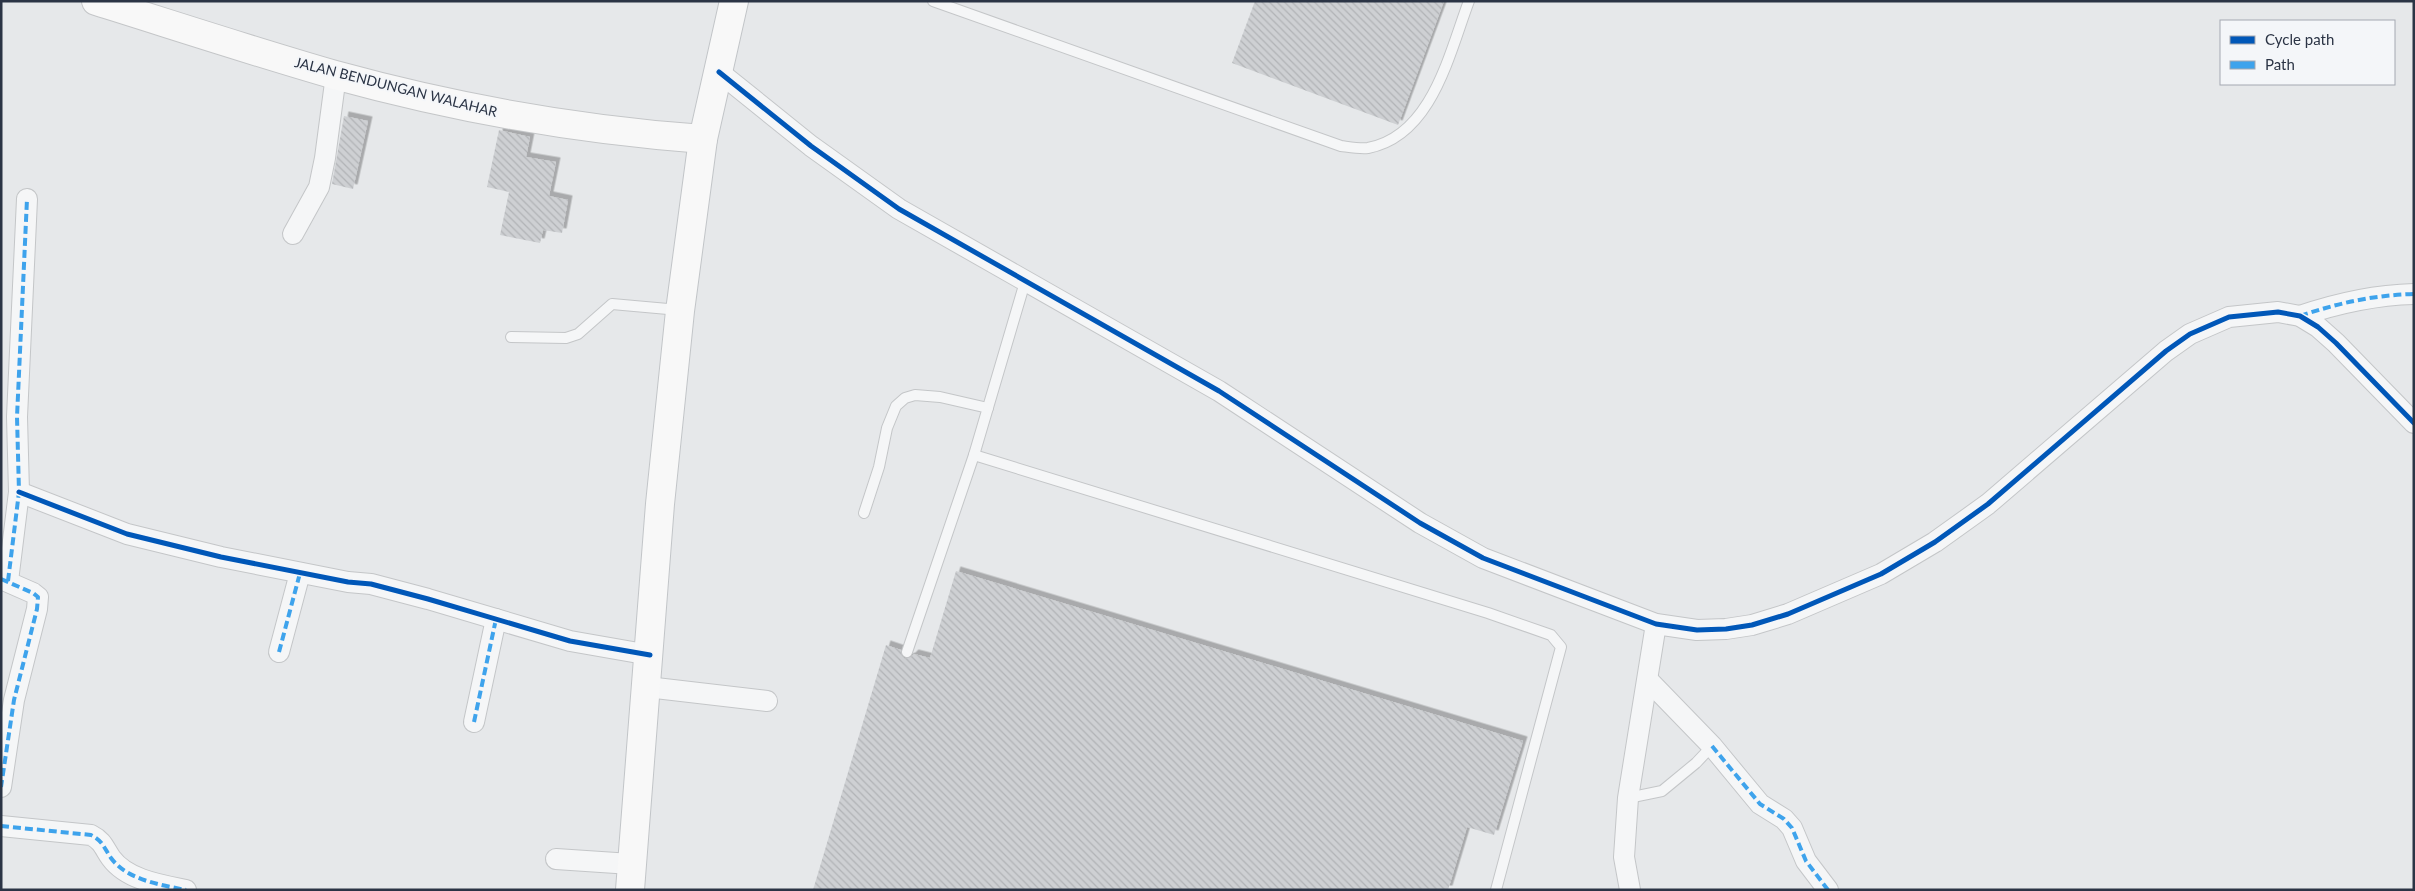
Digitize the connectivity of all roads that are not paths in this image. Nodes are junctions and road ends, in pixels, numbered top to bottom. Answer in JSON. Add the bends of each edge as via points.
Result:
{"nodes":[{"id":1,"x":96,"y":1,"type":"edge"},
{"id":2,"x":734,"y":1,"type":"edge"},
{"id":3,"x":933,"y":1,"type":"edge"},
{"id":4,"x":1469,"y":1,"type":"edge"},
{"id":5,"x":719,"y":72,"type":"junction"},
{"id":6,"x":336,"y":75,"type":"junction"},
{"id":7,"x":703,"y":139,"type":"junction"},
{"id":8,"x":28,"y":199,"type":"dead end"},
{"id":9,"x":293,"y":234,"type":"dead end"},
{"id":10,"x":1025,"y":282,"type":"junction"},
{"id":11,"x":2414,"y":294,"type":"edge"},
{"id":12,"x":680,"y":310,"type":"junction"},
{"id":13,"x":2300,"y":316,"type":"junction"},
{"id":14,"x":510,"y":336,"type":"dead end"},
{"id":15,"x":988,"y":408,"type":"junction"},
{"id":16,"x":2414,"y":423,"type":"edge"},
{"id":17,"x":974,"y":455,"type":"junction"},
{"id":18,"x":19,"y":492,"type":"junction"},
{"id":19,"x":864,"y":513,"type":"dead end"},
{"id":20,"x":300,"y":573,"type":"junction"},
{"id":21,"x":4,"y":580,"type":"edge"},
{"id":22,"x":496,"y":619,"type":"junction"},
{"id":23,"x":1656,"y":624,"type":"junction"},
{"id":24,"x":279,"y":652,"type":"dead end"},
{"id":25,"x":907,"y":652,"type":"dead end"},
{"id":26,"x":650,"y":655,"type":"junction"},
{"id":27,"x":1648,"y":680,"type":"junction"},
{"id":28,"x":647,"y":687,"type":"junction"},
{"id":29,"x":768,"y":701,"type":"dead end"},
{"id":30,"x":474,"y":722,"type":"dead end"},
{"id":31,"x":1712,"y":746,"type":"junction"},
{"id":32,"x":1,"y":787,"type":"edge"},
{"id":33,"x":1628,"y":798,"type":"junction"},
{"id":34,"x":1,"y":826,"type":"edge"},
{"id":35,"x":556,"y":859,"type":"dead end"},
{"id":36,"x":630,"y":877,"type":"edge"},
{"id":37,"x":186,"y":890,"type":"edge"},
{"id":38,"x":1496,"y":890,"type":"edge"},
{"id":39,"x":1630,"y":890,"type":"edge"},
{"id":40,"x":1828,"y":890,"type":"edge"}],
"edges":[{"from":1,"to":6,"type":"main road","name":"JALAN BENDUNGAN WALAHAR"},
{"from":2,"to":5,"type":"main road"},
{"from":3,"to":4,"type":"lane","via":[[1341,146],[1366,148],[1388,142],[1408,129],[1425,107]]},
{"from":5,"to":7,"type":"main road"},
{"from":5,"to":10,"type":"street","via":[[861,184]]},
{"from":6,"to":7,"type":"main road","name":"JALAN BENDUNGAN WALAHAR","via":[[516,116],[586,128]]},
{"from":6,"to":9,"type":"street","via":[[319,187]]},
{"from":7,"to":12,"type":"main road"},
{"from":8,"to":18,"type":"street","via":[[17,417]]},
{"from":10,"to":15,"type":"lane"},
{"from":10,"to":23,"type":"street","via":[[1219,391],[1420,523],[1483,558]]},
{"from":11,"to":13,"type":"street","via":[[2338,303]]},
{"from":12,"to":14,"type":"lane","via":[[612,304],[578,334],[566,338]]},
{"from":12,"to":26,"type":"main road","via":[[660,504]]},
{"from":13,"to":16,"type":"street","via":[[2336,343]]},
{"from":13,"to":23,"type":"street","via":[[2278,312],[2229,317],[2190,334],[1988,504],[1935,542],[1881,574],[1788,614],[1752,625],[1726,630],[1697,630]]},
{"from":15,"to":17,"type":"lane"},
{"from":15,"to":19,"type":"lane","via":[[940,397],[915,395],[905,398],[896,406],[887,428]]},
{"from":17,"to":25,"type":"lane"},
{"from":17,"to":38,"type":"lane","via":[[1551,635],[1561,647]]},
{"from":18,"to":20,"type":"street","via":[[127,534]]},
{"from":18,"to":21,"type":"street"},
{"from":20,"to":22,"type":"street","via":[[372,584]]},
{"from":20,"to":24,"type":"street"},
{"from":21,"to":32,"type":"street","via":[[38,597],[14,700]]},
{"from":22,"to":26,"type":"street","via":[[570,641]]},
{"from":22,"to":30,"type":"street"},
{"from":23,"to":27,"type":"street"},
{"from":26,"to":28,"type":"main road"},
{"from":27,"to":31,"type":"street"},
{"from":27,"to":33,"type":"street"},
{"from":28,"to":29,"type":"street"},
{"from":28,"to":36,"type":"main road"},
{"from":31,"to":33,"type":"lane","via":[[1662,791]]},
{"from":31,"to":40,"type":"street","via":[[1760,804],[1792,828],[1806,861]]},
{"from":33,"to":39,"type":"street","via":[[1624,857]]},
{"from":34,"to":37,"type":"street","via":[[91,835],[99,839],[122,869],[146,880]]},
{"from":35,"to":36,"type":"street"}]}
